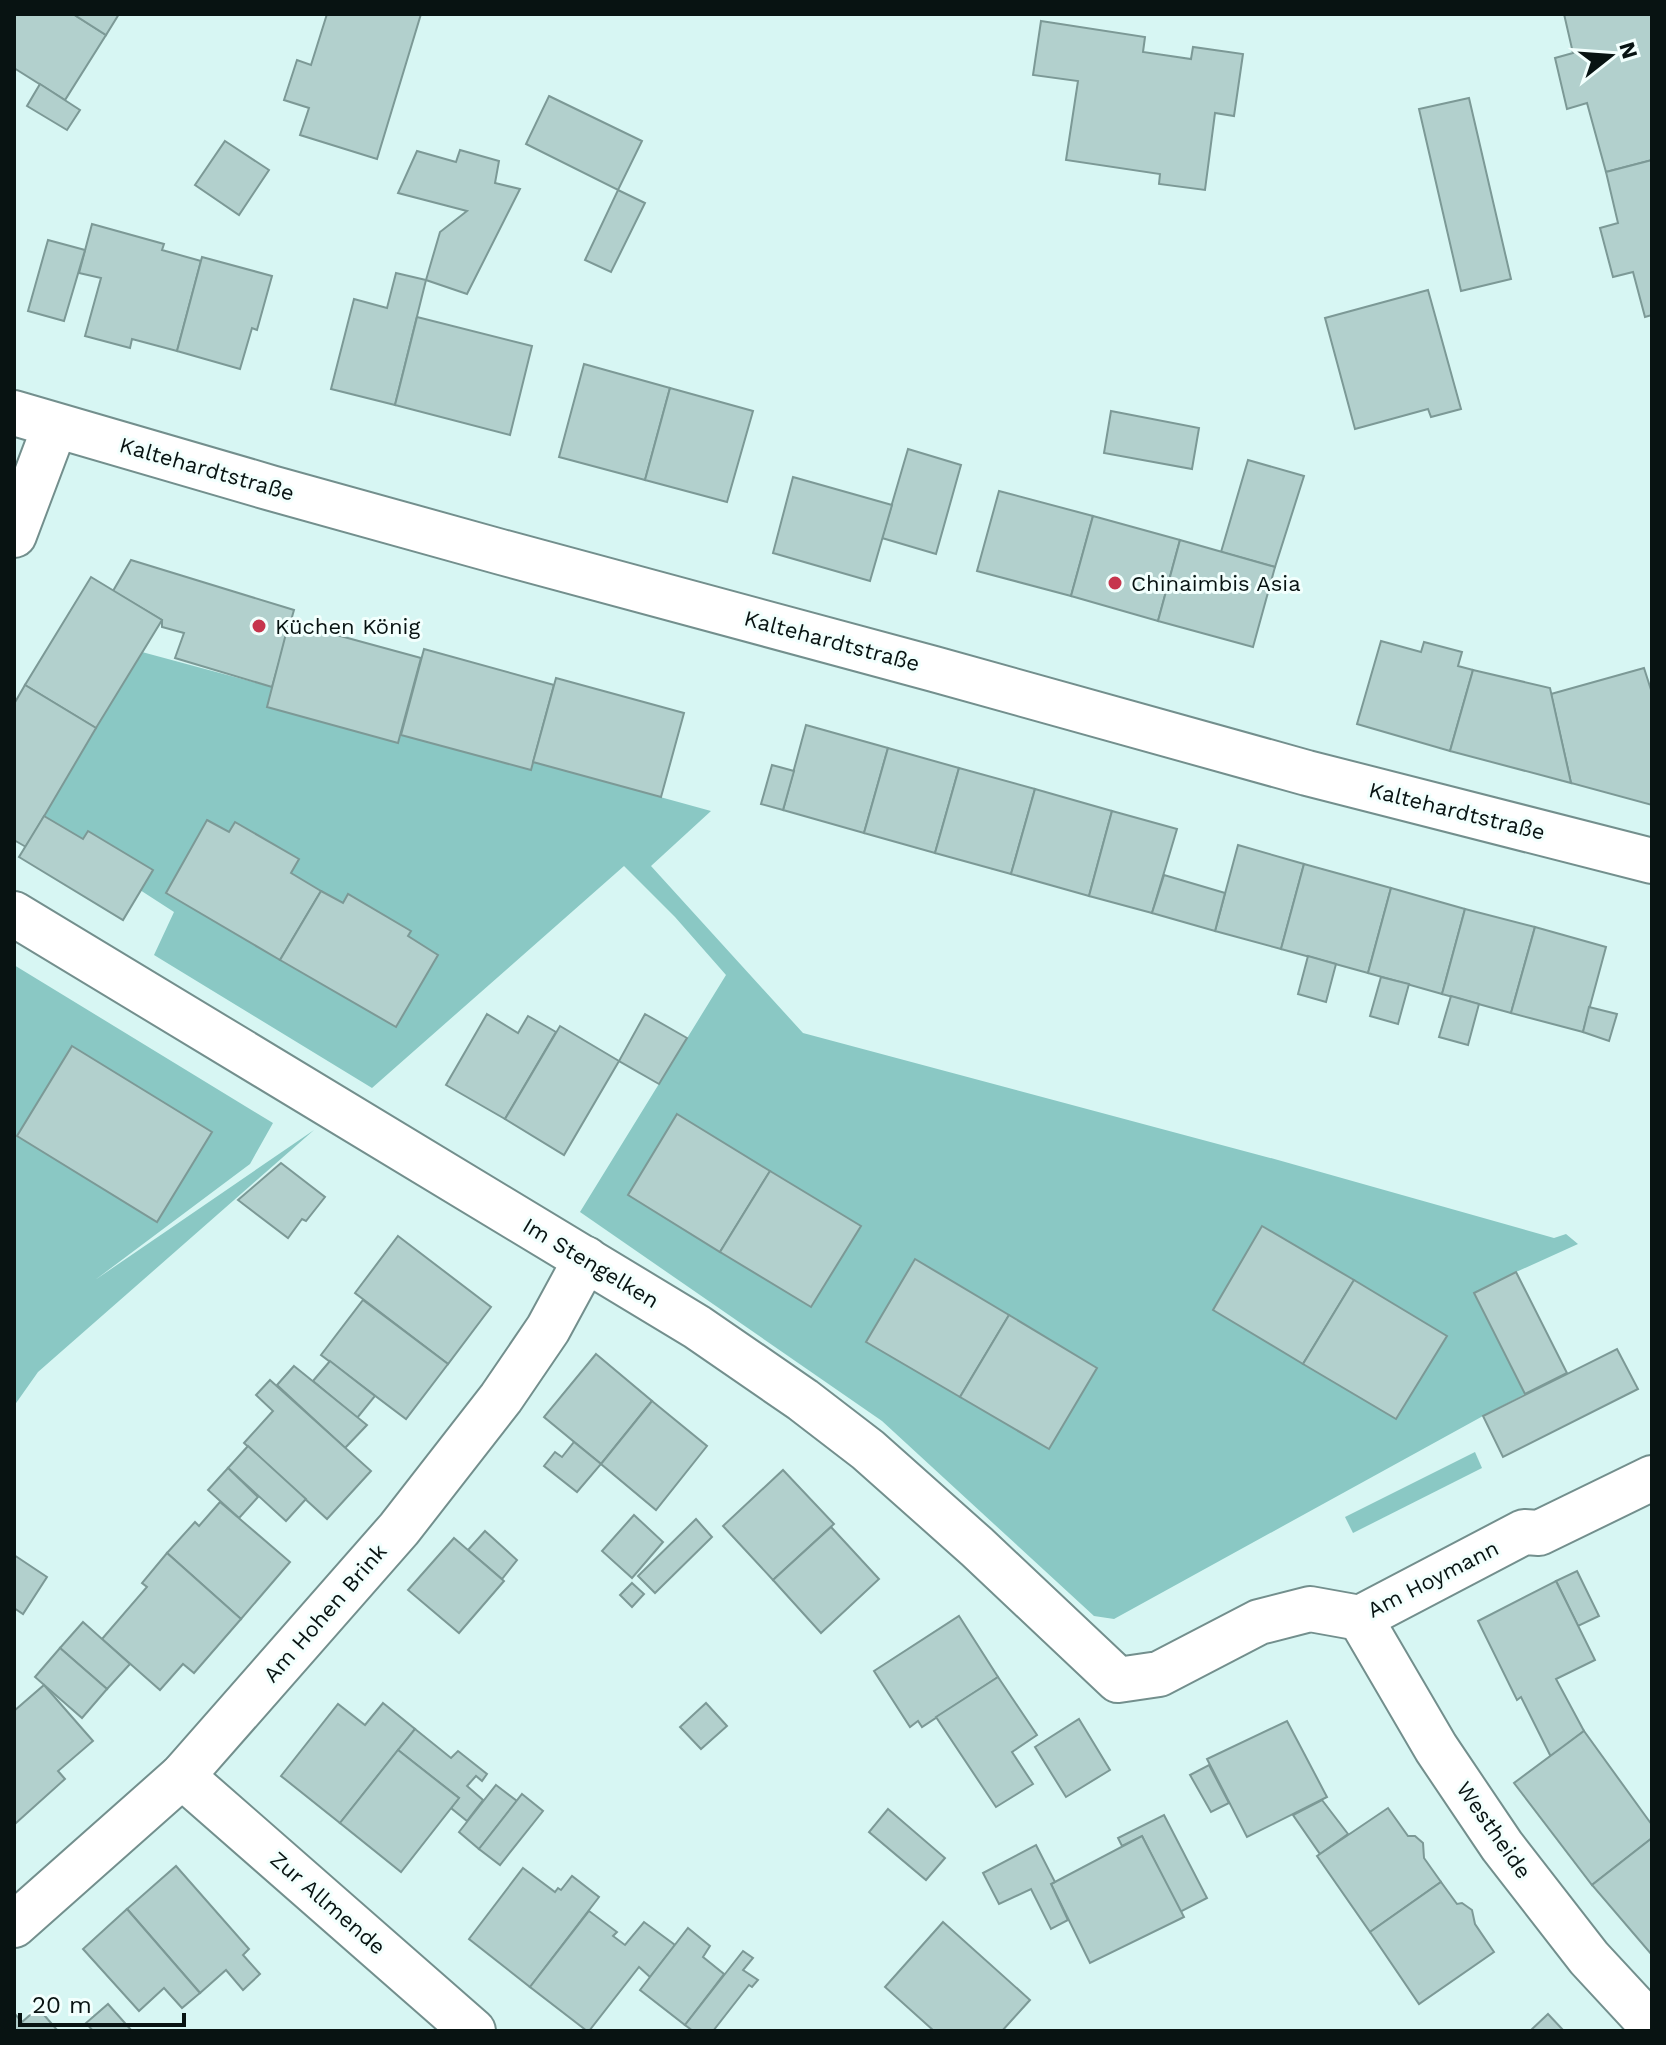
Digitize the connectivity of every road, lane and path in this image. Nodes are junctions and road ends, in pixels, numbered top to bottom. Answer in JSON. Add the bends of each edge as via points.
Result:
{"nodes":[{"id":1,"x":14,"y":413,"type":"edge"},
{"id":2,"x":55,"y":426,"type":"junction"},
{"id":3,"x":14,"y":535,"type":"edge"},
{"id":4,"x":1652,"y":861,"type":"edge"},
{"id":5,"x":14,"y":914,"type":"edge"},
{"id":6,"x":586,"y":1259,"type":"junction"},
{"id":7,"x":1652,"y":1478,"type":"edge"},
{"id":8,"x":1360,"y":1618,"type":"junction"},
{"id":9,"x":1118,"y":1680,"type":"joint"},
{"id":10,"x":182,"y":1776,"type":"junction"},
{"id":11,"x":14,"y":1925,"type":"edge"},
{"id":12,"x":1652,"y":2026,"type":"edge"},
{"id":13,"x":473,"y":2031,"type":"edge"}],
"edges":[{"from":1,"to":2,"type":"street","name":"Kaltehardtstraße"},
{"from":2,"to":3,"type":"street"},
{"from":2,"to":4,"type":"street","name":"Kaltehardtstraße","via":[[1307,773]]},
{"from":5,"to":6,"type":"street","name":"Im Stengelken"},
{"from":6,"to":9,"type":"street","name":"Im Stengelken","via":[[697,1327],[868,1450]]},
{"from":6,"to":10,"type":"street","name":"Am Hohen Brink","via":[[548,1329],[501,1398],[418,1505]]},
{"from":7,"to":8,"type":"street","name":"Am Hoymann","via":[[1539,1533],[1524,1532]]},
{"from":8,"to":9,"type":"street","name":"Am Hoymann","via":[[1310,1609],[1297,1612],[1259,1622],[1159,1674]]},
{"from":8,"to":12,"type":"street","name":"Westheide","via":[[1436,1748],[1502,1846],[1589,1958]]},
{"from":10,"to":11,"type":"street","name":"Am Hohen Brink"},
{"from":10,"to":13,"type":"street","name":"Zur Allmende"}]}
